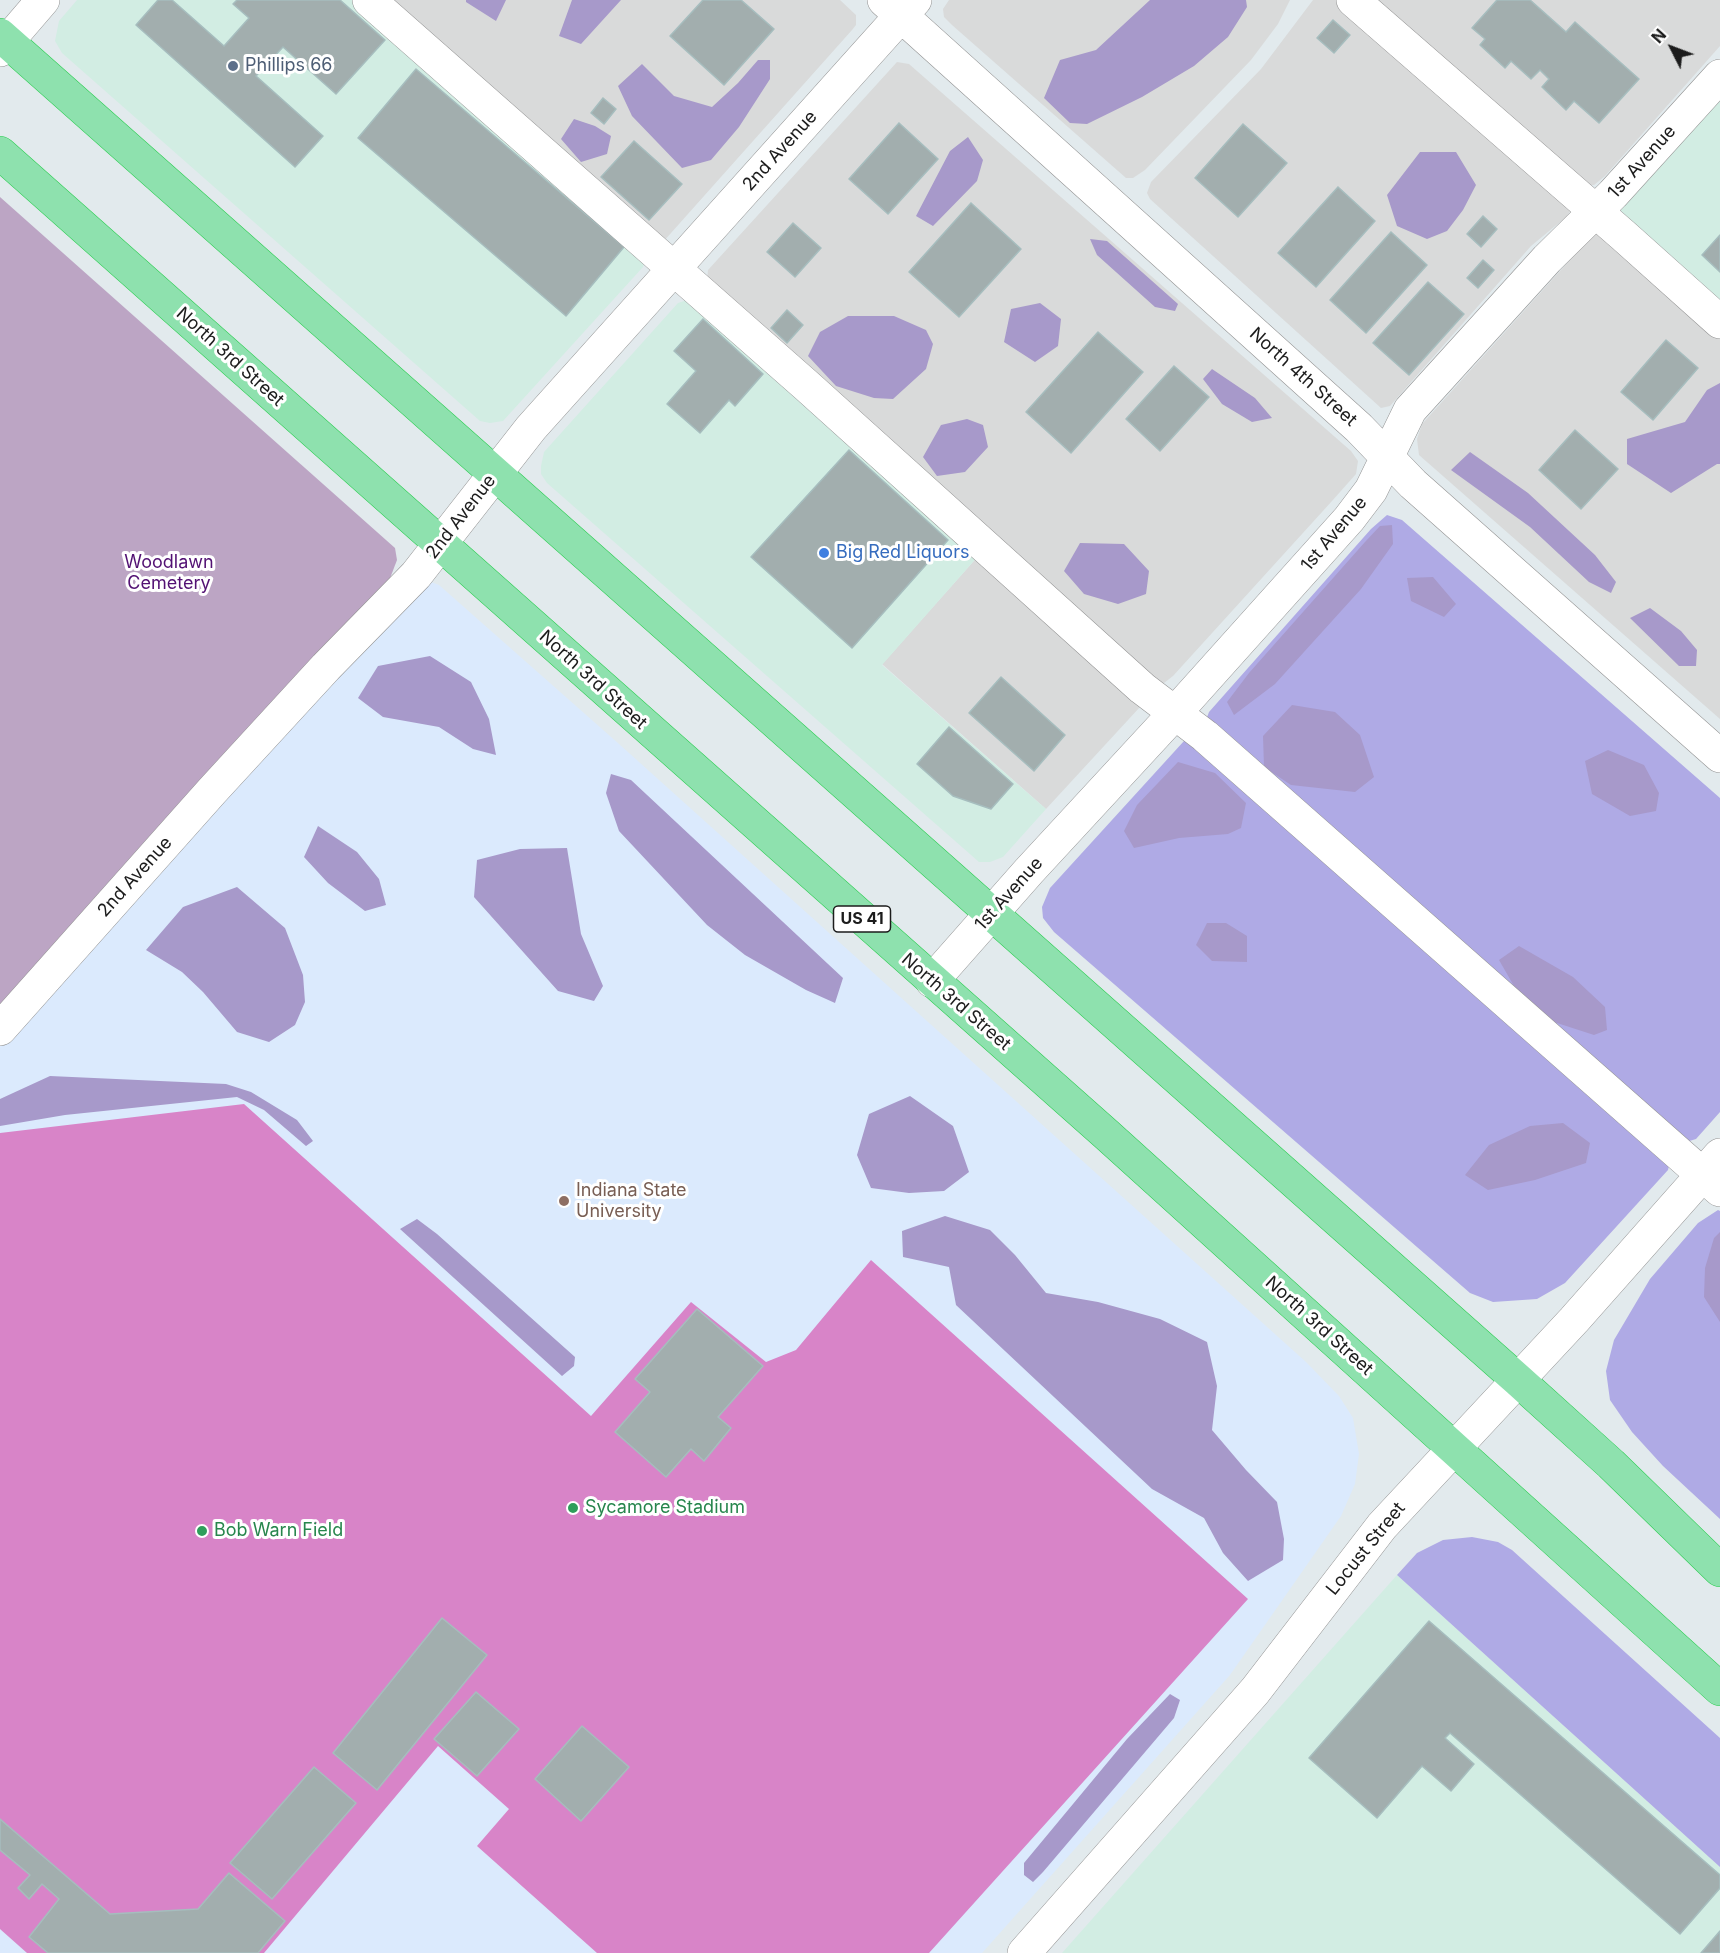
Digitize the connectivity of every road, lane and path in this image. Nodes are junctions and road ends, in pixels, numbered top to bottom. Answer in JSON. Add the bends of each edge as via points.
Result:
{"nodes":[{"id":1,"x":43,"y":0,"type":"edge"},
{"id":2,"x":369,"y":0,"type":"edge"},
{"id":3,"x":1353,"y":0,"type":"edge"},
{"id":4,"x":900,"y":5,"type":"edge"},
{"id":5,"x":2,"y":42,"type":"edge"},
{"id":6,"x":1720,"y":76,"type":"edge"},
{"id":7,"x":0,"y":153,"type":"edge"},
{"id":8,"x":1596,"y":212,"type":"junction"},
{"id":9,"x":674,"y":269,"type":"junction"},
{"id":10,"x":1720,"y":322,"type":"edge"},
{"id":11,"x":1387,"y":456,"type":"junction"},
{"id":12,"x":495,"y":474,"type":"junction"},
{"id":13,"x":440,"y":544,"type":"junction"},
{"id":14,"x":1175,"y":713,"type":"junction"},
{"id":15,"x":1720,"y":756,"type":"edge"},
{"id":16,"x":992,"y":912,"type":"junction"},
{"id":17,"x":932,"y":981,"type":"junction"},
{"id":18,"x":0,"y":1029,"type":"edge"},
{"id":19,"x":1714,"y":1173,"type":"edge"},
{"id":20,"x":1518,"y":1380,"type":"junction"},
{"id":21,"x":1454,"y":1448,"type":"junction"},
{"id":22,"x":1720,"y":1570,"type":"edge"},
{"id":23,"x":1720,"y":1689,"type":"edge"},
{"id":24,"x":1024,"y":1953,"type":"edge"}],
"edges":[{"from":1,"to":5,"type":"street"},
{"from":2,"to":9,"type":"street"},
{"from":3,"to":8,"type":"street"},
{"from":4,"to":9,"type":"street","name":"2nd Avenue"},
{"from":4,"to":11,"type":"street","name":"North 4th Street"},
{"from":5,"to":12,"type":"highway"},
{"from":6,"to":8,"type":"street","name":"1st Avenue"},
{"from":7,"to":13,"type":"highway","name":"North 3rd Street","number":"US 41"},
{"from":8,"to":10,"type":"street"},
{"from":8,"to":11,"type":"street","name":"1st Avenue","via":[[1547,259],[1410,410]]},
{"from":9,"to":12,"type":"street","name":"2nd Avenue","via":[[531,428]]},
{"from":9,"to":14,"type":"street","via":[[1142,688]]},
{"from":11,"to":14,"type":"street","name":"1st Avenue","via":[[1371,490],[1349,519]]},
{"from":11,"to":15,"type":"street","name":"North 4th Street","via":[[1413,484]]},
{"from":12,"to":13,"type":"street","name":"2nd Avenue"},
{"from":12,"to":16,"type":"highway"},
{"from":13,"to":17,"type":"highway","name":"North 3rd Street","number":"US 41"},
{"from":13,"to":18,"type":"street","name":"2nd Avenue","via":[[416,575],[212,791]]},
{"from":14,"to":16,"type":"street","name":"1st Avenue"},
{"from":14,"to":19,"type":"street"},
{"from":16,"to":17,"type":"street","name":"1st Avenue"},
{"from":16,"to":20,"type":"highway"},
{"from":17,"to":21,"type":"highway","name":"North 3rd Street","number":"US 41"},
{"from":19,"to":20,"type":"street","name":"Locust Street"},
{"from":20,"to":21,"type":"street","name":"Locust Street"},
{"from":20,"to":22,"type":"highway"},
{"from":21,"to":23,"type":"highway","name":"North 3rd Street","number":"US 41"},
{"from":21,"to":24,"type":"street","name":"Locust Street","via":[[1382,1526],[1255,1691]]}]}
